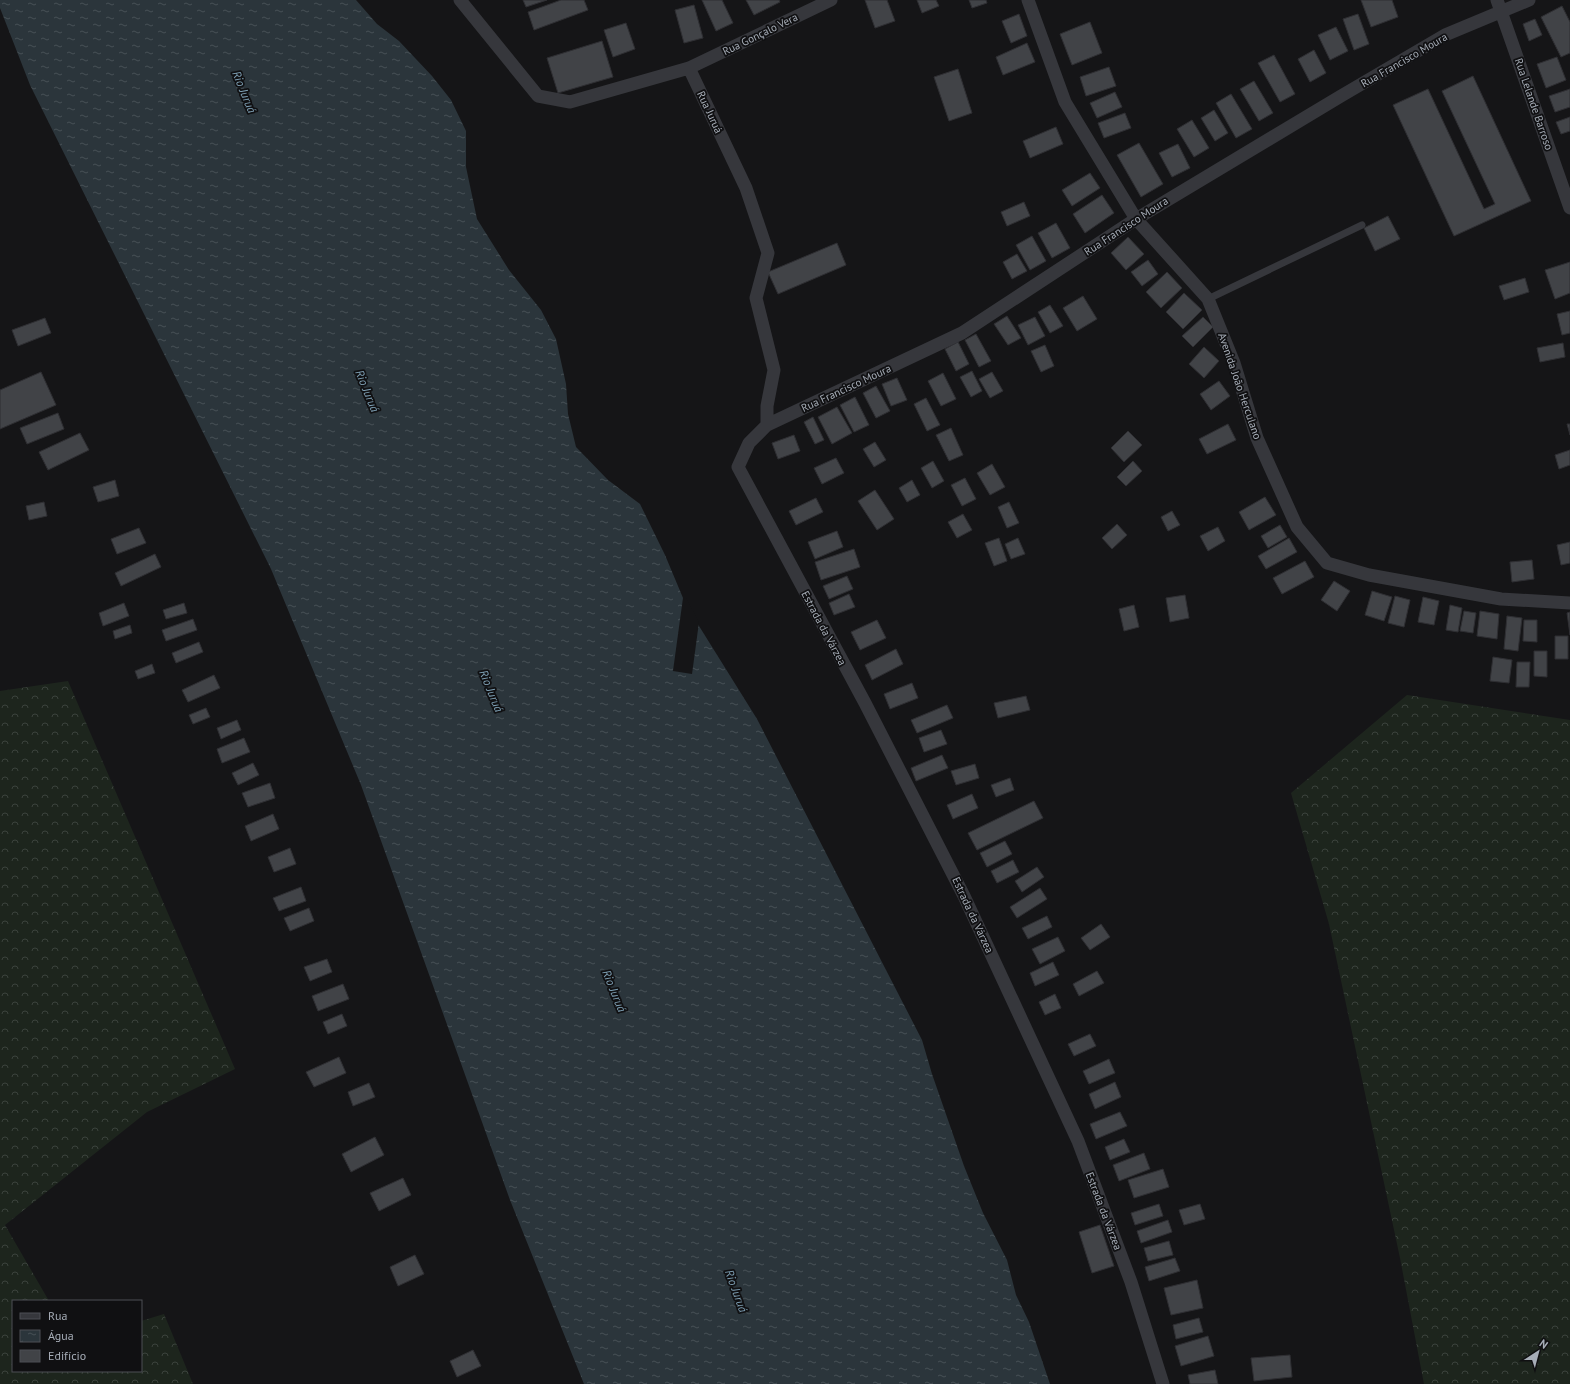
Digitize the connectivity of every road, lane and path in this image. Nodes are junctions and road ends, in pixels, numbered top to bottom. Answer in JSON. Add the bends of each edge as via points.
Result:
{"nodes":[{"id":1,"x":460,"y":0,"type":"edge"},
{"id":2,"x":831,"y":0,"type":"edge"},
{"id":3,"x":1028,"y":0,"type":"edge"},
{"id":4,"x":1529,"y":0,"type":"edge"},
{"id":5,"x":1500,"y":6,"type":"edge"},
{"id":6,"x":689,"y":68,"type":"junction"},
{"id":7,"x":1570,"y":208,"type":"edge"},
{"id":8,"x":1136,"y":218,"type":"junction"},
{"id":9,"x":1362,"y":224,"type":"dead end"},
{"id":10,"x":1208,"y":299,"type":"junction"},
{"id":11,"x":767,"y":425,"type":"junction"},
{"id":12,"x":738,"y":467,"type":"joint"},
{"id":13,"x":1570,"y":603,"type":"edge"},
{"id":14,"x":1163,"y":1384,"type":"edge"}],
"edges":[{"from":1,"to":6,"type":"street","via":[[538,96],[570,102]]},
{"from":2,"to":6,"type":"street","name":"Rua Gonçalo Vera"},
{"from":3,"to":8,"type":"street","name":"Avenida João Herculano","via":[[1065,102]]},
{"from":4,"to":5,"type":"street","name":"Rua Francisco Moura"},
{"from":5,"to":7,"type":"street","name":"Rua Lelande Barroso"},
{"from":5,"to":8,"type":"street","name":"Rua Francisco Moura","via":[[1445,35]]},
{"from":6,"to":11,"type":"street","name":"Rua Juruá","via":[[746,188],[768,253],[756,298],[774,370]]},
{"from":8,"to":10,"type":"street","name":"Avenida João Herculano"},
{"from":8,"to":11,"type":"street","name":"Rua Francisco Moura","via":[[962,333]]},
{"from":9,"to":10,"type":"lane"},
{"from":10,"to":13,"type":"street","name":"Avenida João Herculano","via":[[1234,363],[1257,438],[1291,514],[1297,527],[1327,563],[1369,575],[1501,599]]},
{"from":11,"to":12,"type":"street","name":"Rua Francisco Moura","via":[[749,443]]},
{"from":12,"to":14,"type":"street","name":"Estrada da Várzea","via":[[865,703],[964,896],[1078,1141],[1131,1282]]}]}
